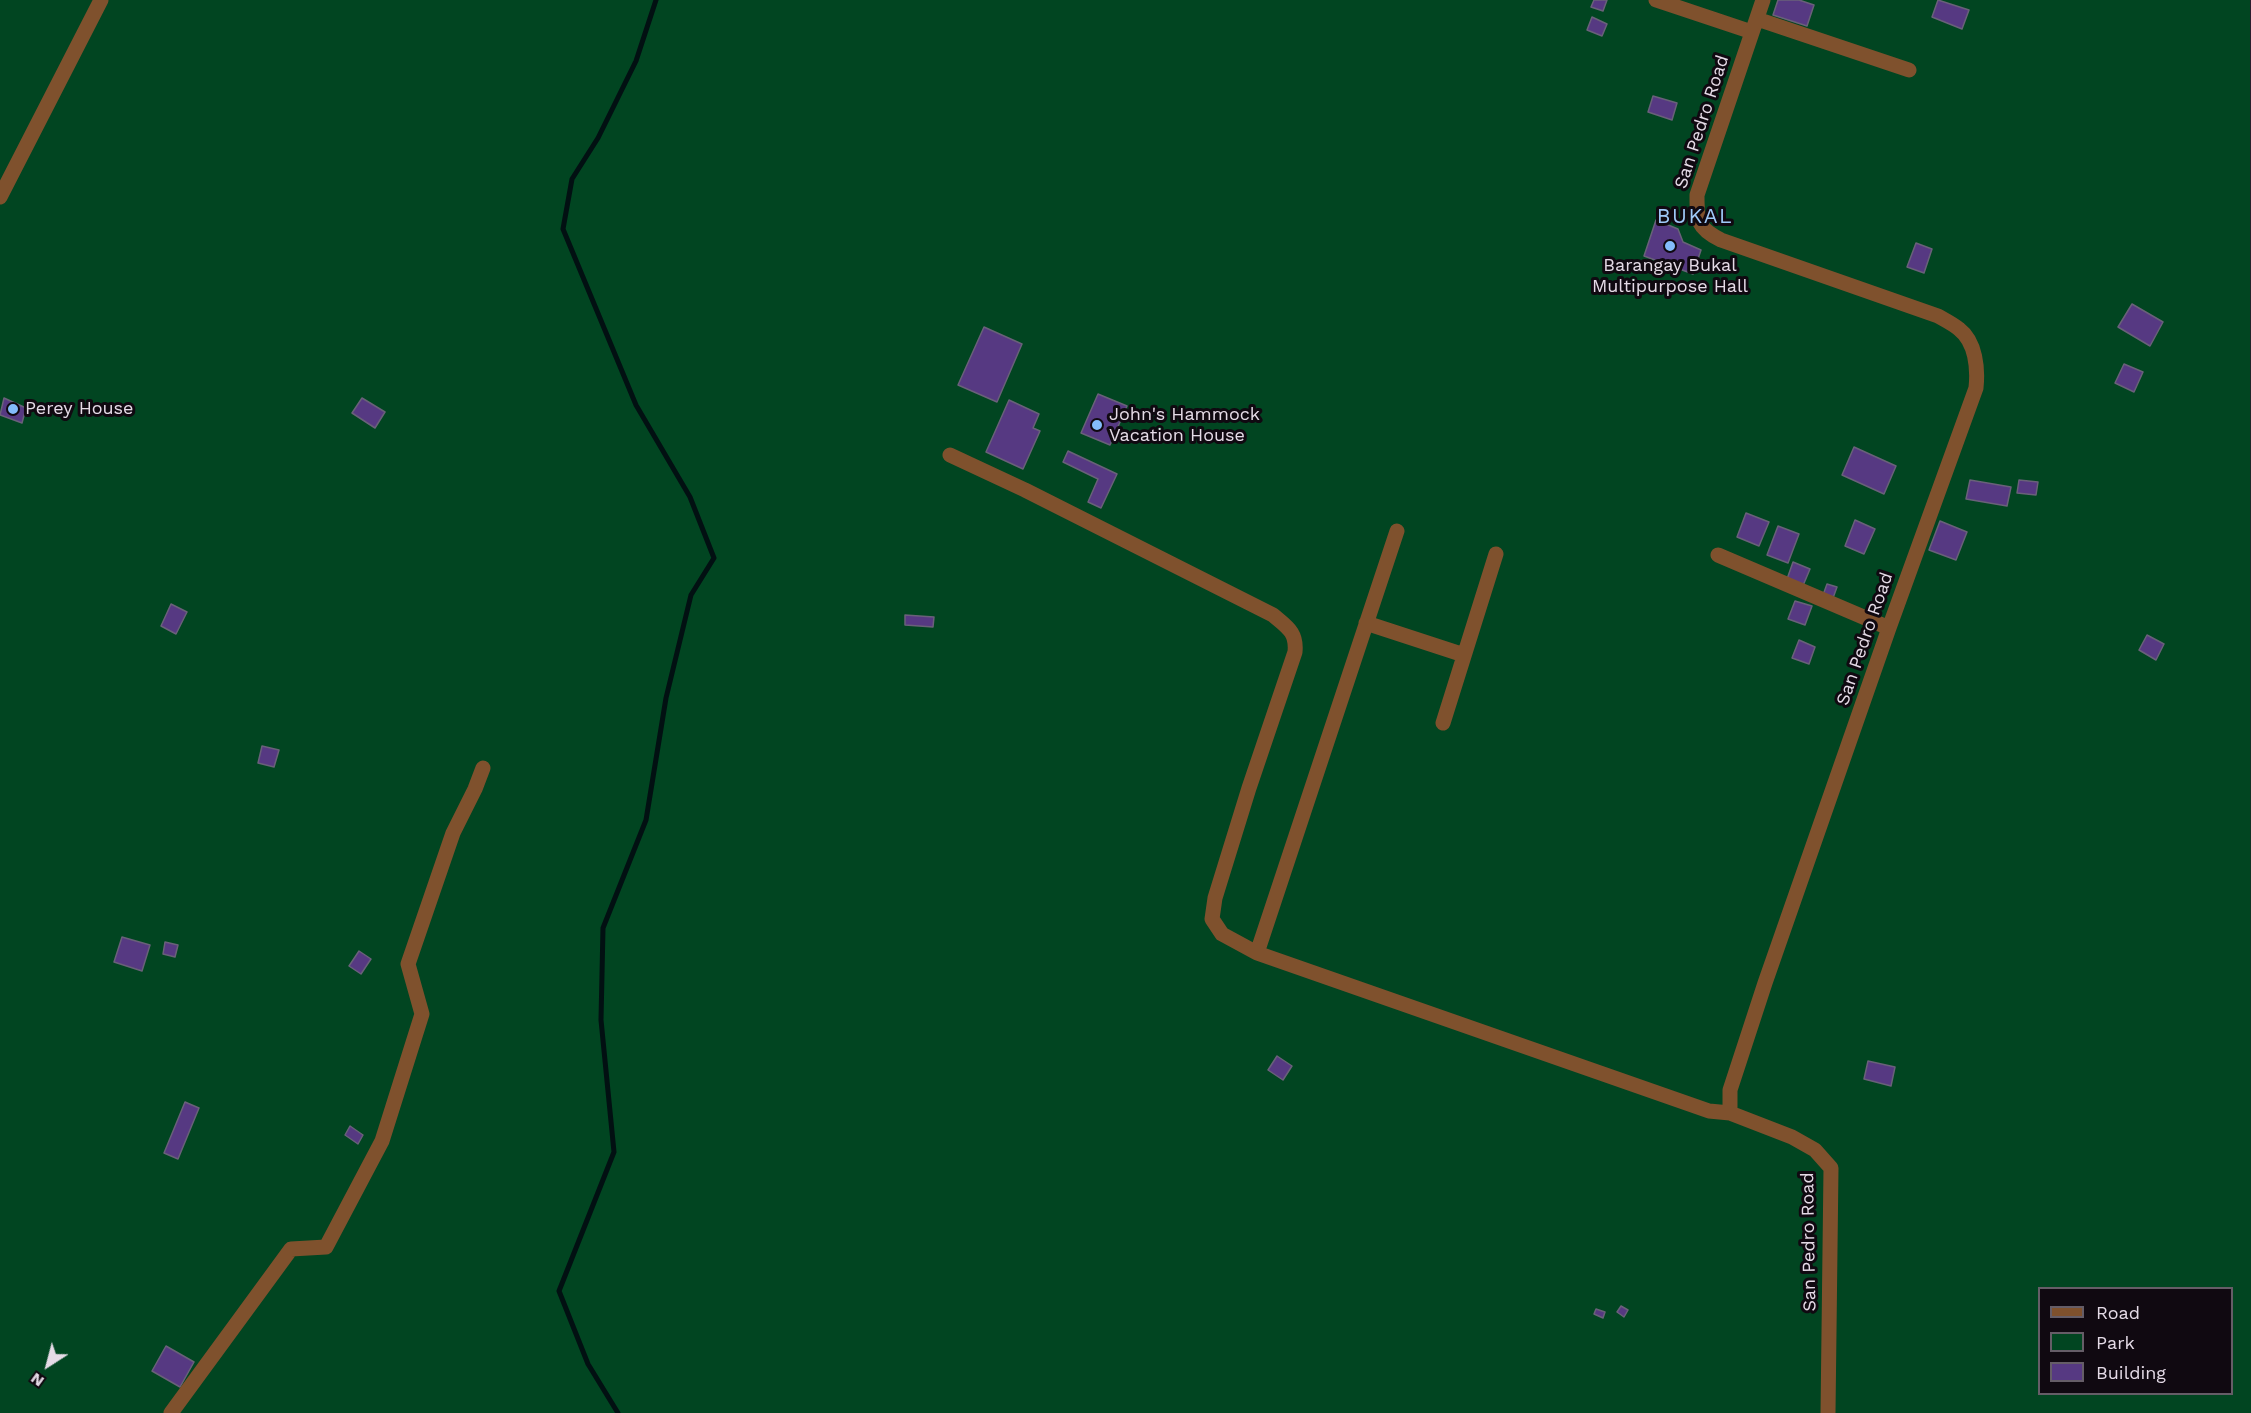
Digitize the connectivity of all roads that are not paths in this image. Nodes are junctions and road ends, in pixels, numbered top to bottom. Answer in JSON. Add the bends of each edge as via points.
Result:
{"nodes":[{"id":1,"x":101,"y":0,"type":"edge"},
{"id":2,"x":1656,"y":0,"type":"edge"},
{"id":3,"x":1764,"y":0,"type":"edge"},
{"id":4,"x":1754,"y":26,"type":"junction"},
{"id":5,"x":1909,"y":70,"type":"dead end"},
{"id":6,"x":0,"y":197,"type":"edge"},
{"id":7,"x":950,"y":455,"type":"dead end"},
{"id":8,"x":1397,"y":531,"type":"dead end"},
{"id":9,"x":1496,"y":554,"type":"dead end"},
{"id":10,"x":1718,"y":555,"type":"dead end"},
{"id":11,"x":1366,"y":623,"type":"junction"},
{"id":12,"x":1889,"y":628,"type":"junction"},
{"id":13,"x":1464,"y":655,"type":"junction"},
{"id":14,"x":1443,"y":723,"type":"dead end"},
{"id":15,"x":483,"y":768,"type":"dead end"},
{"id":16,"x":1257,"y":953,"type":"junction"},
{"id":17,"x":1730,"y":1113,"type":"junction"},
{"id":18,"x":171,"y":1413,"type":"edge"},
{"id":19,"x":1828,"y":1413,"type":"edge"}],
"edges":[{"from":1,"to":6,"type":"street"},
{"from":2,"to":4,"type":"street"},
{"from":3,"to":4,"type":"street","name":"San Pedro Road"},
{"from":4,"to":5,"type":"street"},
{"from":4,"to":12,"type":"street","name":"San Pedro Road","via":[[1697,195],[1697,219],[1704,232],[1938,316],[1960,330],[1971,345],[1978,372],[1976,388]]},
{"from":7,"to":16,"type":"street","via":[[1273,615],[1289,628],[1296,641],[1295,652],[1249,788],[1212,919],[1222,934]]},
{"from":8,"to":11,"type":"street"},
{"from":9,"to":13,"type":"street"},
{"from":10,"to":12,"type":"street"},
{"from":11,"to":13,"type":"street"},
{"from":11,"to":16,"type":"street"},
{"from":12,"to":17,"type":"street","name":"San Pedro Road","via":[[1765,983],[1730,1090]]},
{"from":13,"to":14,"type":"street"},
{"from":15,"to":18,"type":"street","via":[[453,833],[408,964],[422,1014],[382,1141],[326,1247],[291,1249]]},
{"from":16,"to":17,"type":"street","via":[[1709,1111]]},
{"from":17,"to":19,"type":"street","name":"San Pedro Road","via":[[1792,1137],[1815,1150],[1831,1168]]}]}
